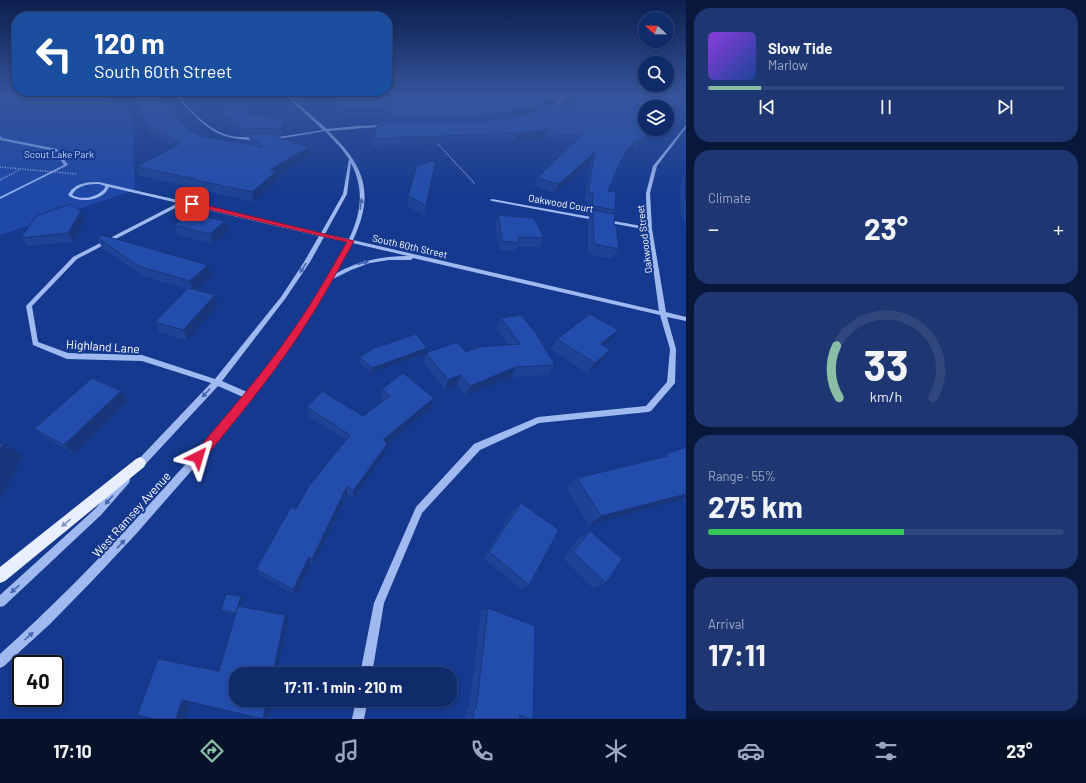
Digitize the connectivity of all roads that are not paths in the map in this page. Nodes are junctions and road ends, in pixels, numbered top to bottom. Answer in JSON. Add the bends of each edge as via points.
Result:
{"nodes":[{"id":1,"x":209,"y":129,"type":"edge"},
{"id":2,"x":323,"y":129,"type":"edge"},
{"id":3,"x":349,"y":129,"type":"edge"},
{"id":4,"x":684,"y":129,"type":"edge"},
{"id":5,"x":326,"y":131,"type":"junction"},
{"id":6,"x":262,"y":139,"type":"edge"},
{"id":7,"x":270,"y":140,"type":"edge"},
{"id":8,"x":350,"y":160,"type":"junction"},
{"id":9,"x":107,"y":185,"type":"junction"},
{"id":10,"x":492,"y":200,"type":"dead end"},
{"id":11,"x":183,"y":202,"type":"junction"},
{"id":12,"x":650,"y":229,"type":"junction"},
{"id":13,"x":322,"y":235,"type":"junction"},
{"id":14,"x":351,"y":241,"type":"junction"},
{"id":15,"x":431,"y":259,"type":"junction"},
{"id":16,"x":329,"y":281,"type":"junction"},
{"id":17,"x":663,"y":314,"type":"junction"},
{"id":18,"x":686,"y":319,"type":"edge"},
{"id":19,"x":217,"y":382,"type":"junction"},
{"id":20,"x":249,"y":396,"type":"junction"},
{"id":21,"x":140,"y":463,"type":"junction"},
{"id":22,"x":0,"y":576,"type":"edge"},
{"id":23,"x":0,"y":602,"type":"edge"},
{"id":24,"x":0,"y":662,"type":"edge"},
{"id":25,"x":367,"y":667,"type":"edge"},
{"id":26,"x":361,"y":707,"type":"edge"},
{"id":27,"x":358,"y":719,"type":"edge"}],
"edges":[{"from":1,"to":6,"type":"street","via":[[225,136]]},
{"from":2,"to":5,"type":"street","name":"West Ramsey Avenue"},
{"from":3,"to":5,"type":"street"},
{"from":4,"to":12,"type":"street","name":"Oakwood Street","via":[[655,166],[648,192]]},
{"from":5,"to":7,"type":"street"},
{"from":5,"to":8,"type":"street","name":"West Ramsey Avenue","via":[[340,144]]},
{"from":8,"to":13,"type":"street","via":[[345,194]]},
{"from":14,"to":8,"type":"street","name":"West Ramsey Avenue","one_way":true,"via":[[359,219],[362,188],[360,174]]},
{"from":9,"to":9,"type":"street","name":"South 60th Street","via":[[87,184],[72,190],[70,195],[80,199],[92,197],[103,193],[108,188]]},
{"from":9,"to":11,"type":"street","name":"South 60th Street"},
{"from":10,"to":12,"type":"street","name":"Oakwood Court"},
{"from":11,"to":13,"type":"street","name":"South 60th Street"},
{"from":11,"to":19,"type":"street","name":"Highland Lane","via":[[75,258],[29,306],[35,343],[66,356],[142,358]]},
{"from":12,"to":17,"type":"street","name":"Oakwood Street"},
{"from":13,"to":14,"type":"street","name":"South 60th Street"},
{"from":13,"to":19,"type":"street","one_way":true,"via":[[283,298]]},
{"from":14,"to":15,"type":"street","name":"South 60th Street"},
{"from":14,"to":16,"type":"street","name":"West Ramsey Avenue"},
{"from":16,"to":15,"type":"street","one_way":true,"via":[[345,269],[373,261]]},
{"from":15,"to":17,"type":"street","name":"South 60th Street"},
{"from":16,"to":20,"type":"street","name":"West Ramsey Avenue","via":[[294,336]]},
{"from":17,"to":18,"type":"street","name":"South 60th Street"},
{"from":17,"to":25,"type":"street","name":"Oakwood Street","via":[[673,349],[671,382],[648,409],[538,420],[477,447],[419,510],[379,603]]},
{"from":19,"to":20,"type":"street","name":"Highland Lane"},
{"from":19,"to":21,"type":"street","one_way":true},
{"from":24,"to":20,"type":"street","name":"West Ramsey Avenue","one_way":true,"via":[[34,632],[122,544]]},
{"from":21,"to":22,"type":"main road","one_way":true},
{"from":21,"to":23,"type":"street","one_way":true,"via":[[98,512]]},
{"from":26,"to":27,"type":"street"}]}
